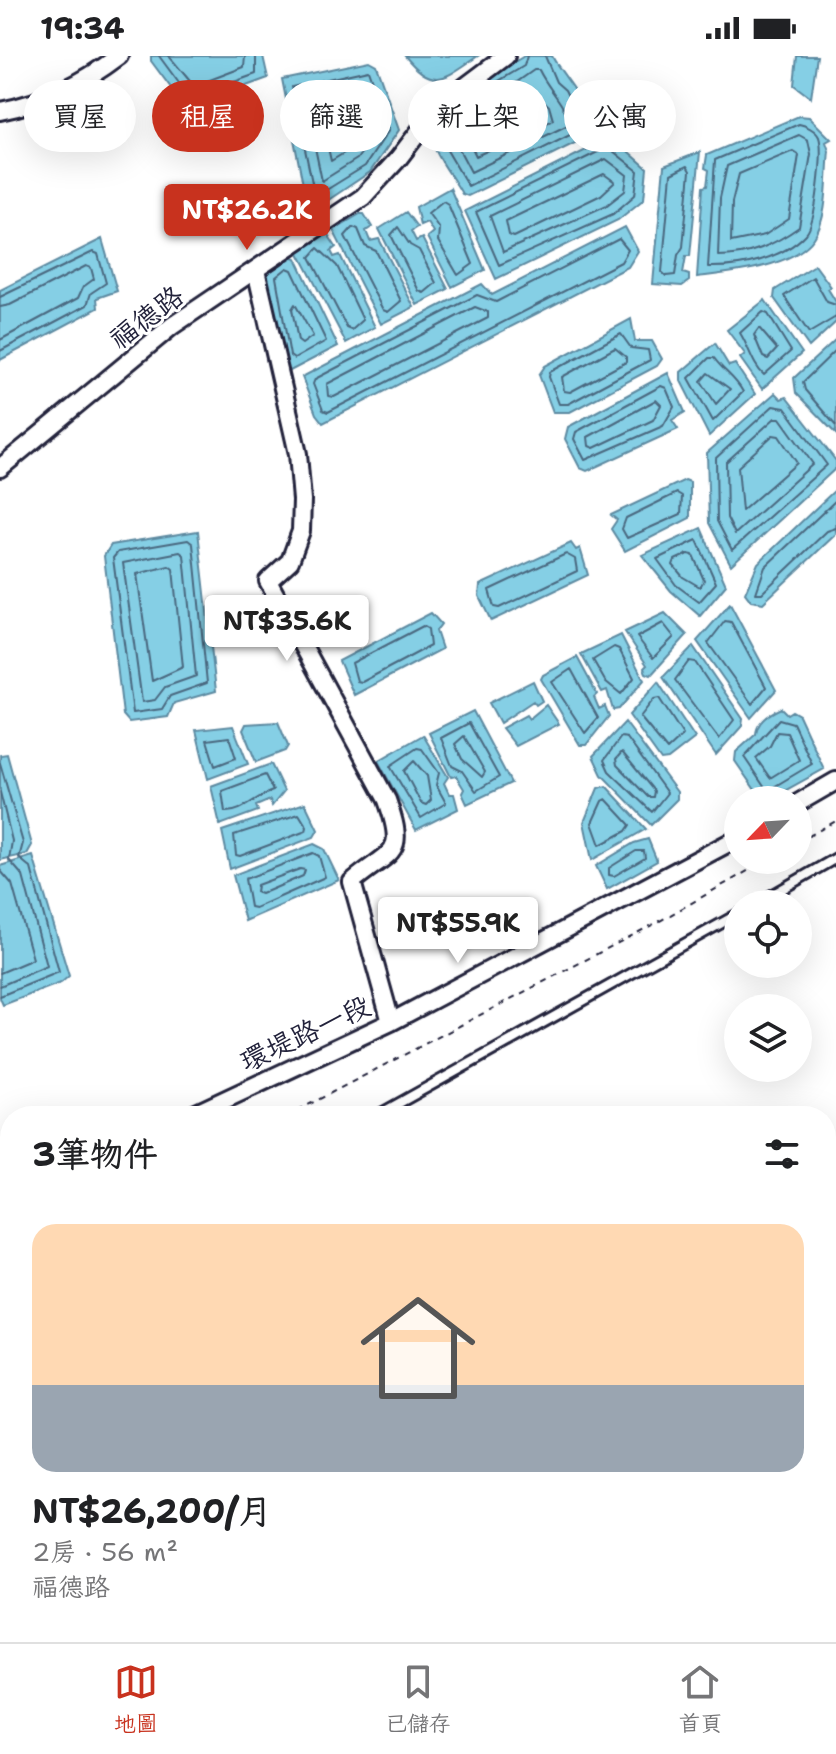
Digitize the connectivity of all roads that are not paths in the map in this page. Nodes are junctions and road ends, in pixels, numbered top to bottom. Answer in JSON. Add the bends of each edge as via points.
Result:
{"nodes":[{"id":1,"x":119,"y":56,"type":"edge"},
{"id":2,"x":506,"y":56,"type":"edge"},
{"id":3,"x":0,"y":111,"type":"edge"},
{"id":4,"x":256,"y":270,"type":"junction"},
{"id":5,"x":0,"y":468,"type":"edge"},
{"id":6,"x":836,"y":781,"type":"edge"},
{"id":7,"x":812,"y":795,"type":"edge"},
{"id":8,"x":724,"y":845,"type":"edge"},
{"id":9,"x":836,"y":858,"type":"edge"},
{"id":10,"x":780,"y":890,"type":"edge"},
{"id":11,"x":724,"y":922,"type":"edge"},
{"id":12,"x":391,"y":1022,"type":"junction"},
{"id":13,"x":211,"y":1106,"type":"edge"},
{"id":14,"x":394,"y":1106,"type":"edge"}],
"edges":[{"from":1,"to":3,"type":"street","via":[[74,87]]},
{"from":2,"to":4,"type":"street","name":"福德路","via":[[438,107],[363,197]]},
{"from":4,"to":5,"type":"street","name":"福德路","via":[[172,326]]},
{"from":4,"to":12,"type":"street","via":[[298,454],[302,500],[301,531],[290,561],[268,581],[395,821],[398,839],[392,853],[352,882]]},
{"from":6,"to":7,"type":"street"},
{"from":8,"to":12,"type":"street","name":"環堤路一段"},
{"from":9,"to":10,"type":"lane"},
{"from":11,"to":14,"type":"lane"},
{"from":12,"to":13,"type":"street","name":"環堤路一段"}]}
